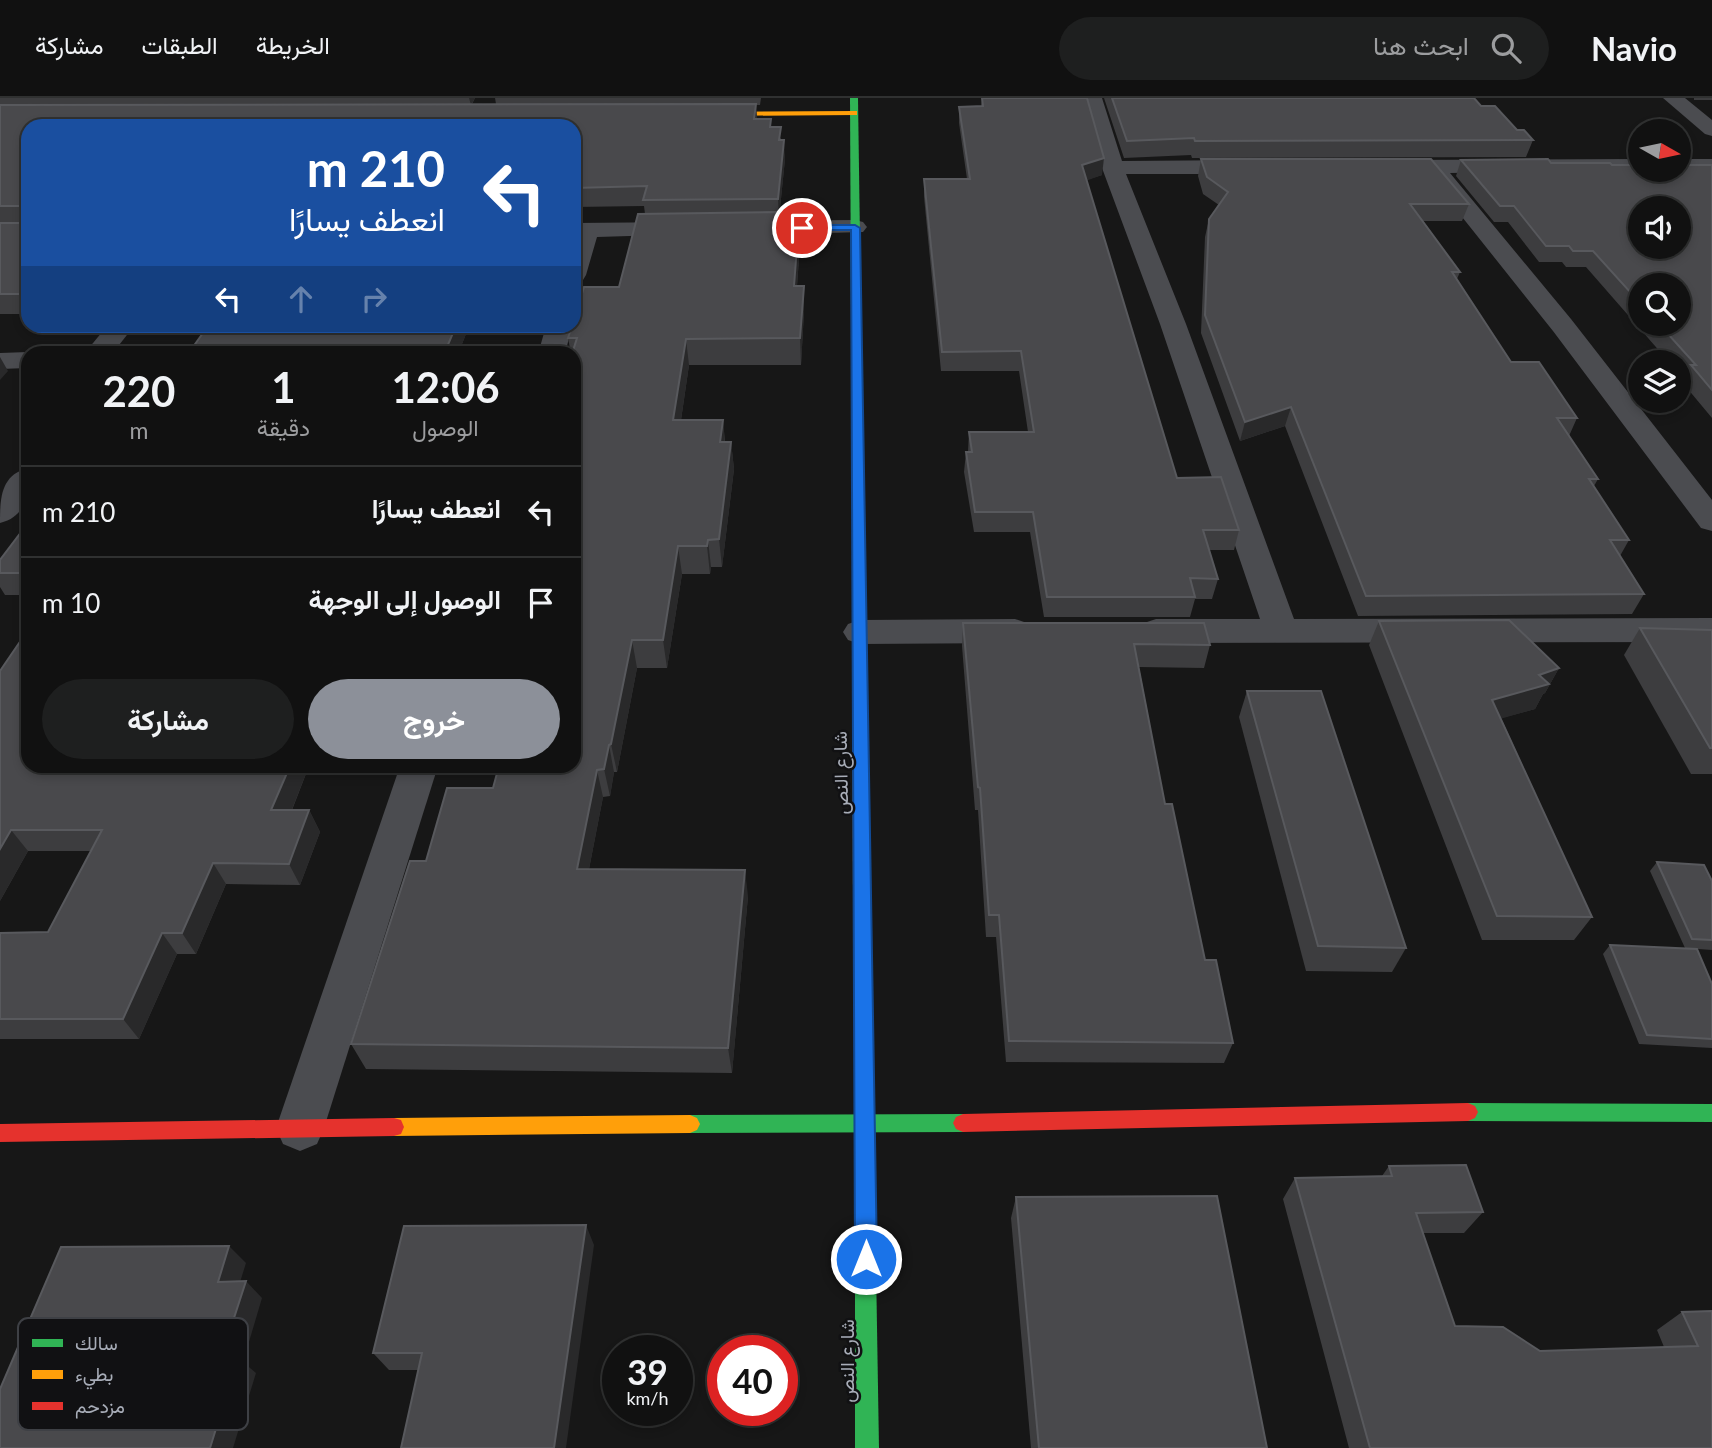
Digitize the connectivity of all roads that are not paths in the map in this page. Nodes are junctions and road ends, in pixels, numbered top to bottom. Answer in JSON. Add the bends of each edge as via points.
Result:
{"nodes":[{"id":1,"x":1092,"y":98,"type":"edge"},
{"id":2,"x":1673,"y":98,"type":"edge"},
{"id":3,"x":854,"y":106,"type":"edge"},
{"id":4,"x":688,"y":114,"type":"edge"},
{"id":5,"x":1712,"y":130,"type":"edge"},
{"id":6,"x":1628,"y":165,"type":"edge"},
{"id":7,"x":1691,"y":165,"type":"edge"},
{"id":8,"x":1712,"y":165,"type":"edge"},
{"id":9,"x":1433,"y":166,"type":"junction"},
{"id":10,"x":1266,"y":167,"type":"edge"},
{"id":11,"x":1363,"y":167,"type":"edge"},
{"id":12,"x":1113,"y":168,"type":"junction"},
{"id":13,"x":855,"y":228,"type":"junction"},
{"id":14,"x":581,"y":230,"type":"edge"},
{"id":15,"x":21,"y":360,"type":"edge"},
{"id":16,"x":0,"y":361,"type":"edge"},
{"id":17,"x":21,"y":486,"type":"edge"},
{"id":18,"x":0,"y":514,"type":"edge"},
{"id":19,"x":1712,"y":521,"type":"edge"},
{"id":20,"x":1712,"y":630,"type":"edge"},
{"id":21,"x":1050,"y":631,"type":"edge"},
{"id":22,"x":1118,"y":631,"type":"edge"},
{"id":23,"x":1281,"y":631,"type":"junction"},
{"id":24,"x":860,"y":632,"type":"junction"},
{"id":25,"x":417,"y":773,"type":"edge"},
{"id":26,"x":1712,"y":1113,"type":"edge"},
{"id":27,"x":865,"y":1125,"type":"junction"},
{"id":28,"x":300,"y":1128,"type":"junction"},
{"id":29,"x":0,"y":1133,"type":"edge"},
{"id":30,"x":867,"y":1448,"type":"edge"}],
"edges":[{"from":1,"to":12,"type":"street"},
{"from":2,"to":5,"type":"street"},
{"from":3,"to":4,"type":"street"},
{"from":3,"to":13,"type":"street","name":"شارع النص"},
{"from":6,"to":9,"type":"street"},
{"from":7,"to":8,"type":"street"},
{"from":9,"to":11,"type":"street"},
{"from":9,"to":19,"type":"street"},
{"from":10,"to":12,"type":"street"},
{"from":12,"to":23,"type":"street"},
{"from":13,"to":14,"type":"street"},
{"from":13,"to":24,"type":"street","name":"شارع النص"},
{"from":15,"to":16,"type":"street"},
{"from":17,"to":18,"type":"street"},
{"from":20,"to":23,"type":"street"},
{"from":21,"to":24,"type":"street"},
{"from":22,"to":23,"type":"street"},
{"from":24,"to":27,"type":"street","name":"شارع النص"},
{"from":25,"to":28,"type":"street"},
{"from":26,"to":27,"type":"street","via":[[1519,1111]]},
{"from":27,"to":28,"type":"street"},
{"from":27,"to":30,"type":"street","name":"شارع النص"},
{"from":28,"to":29,"type":"street"}]}
